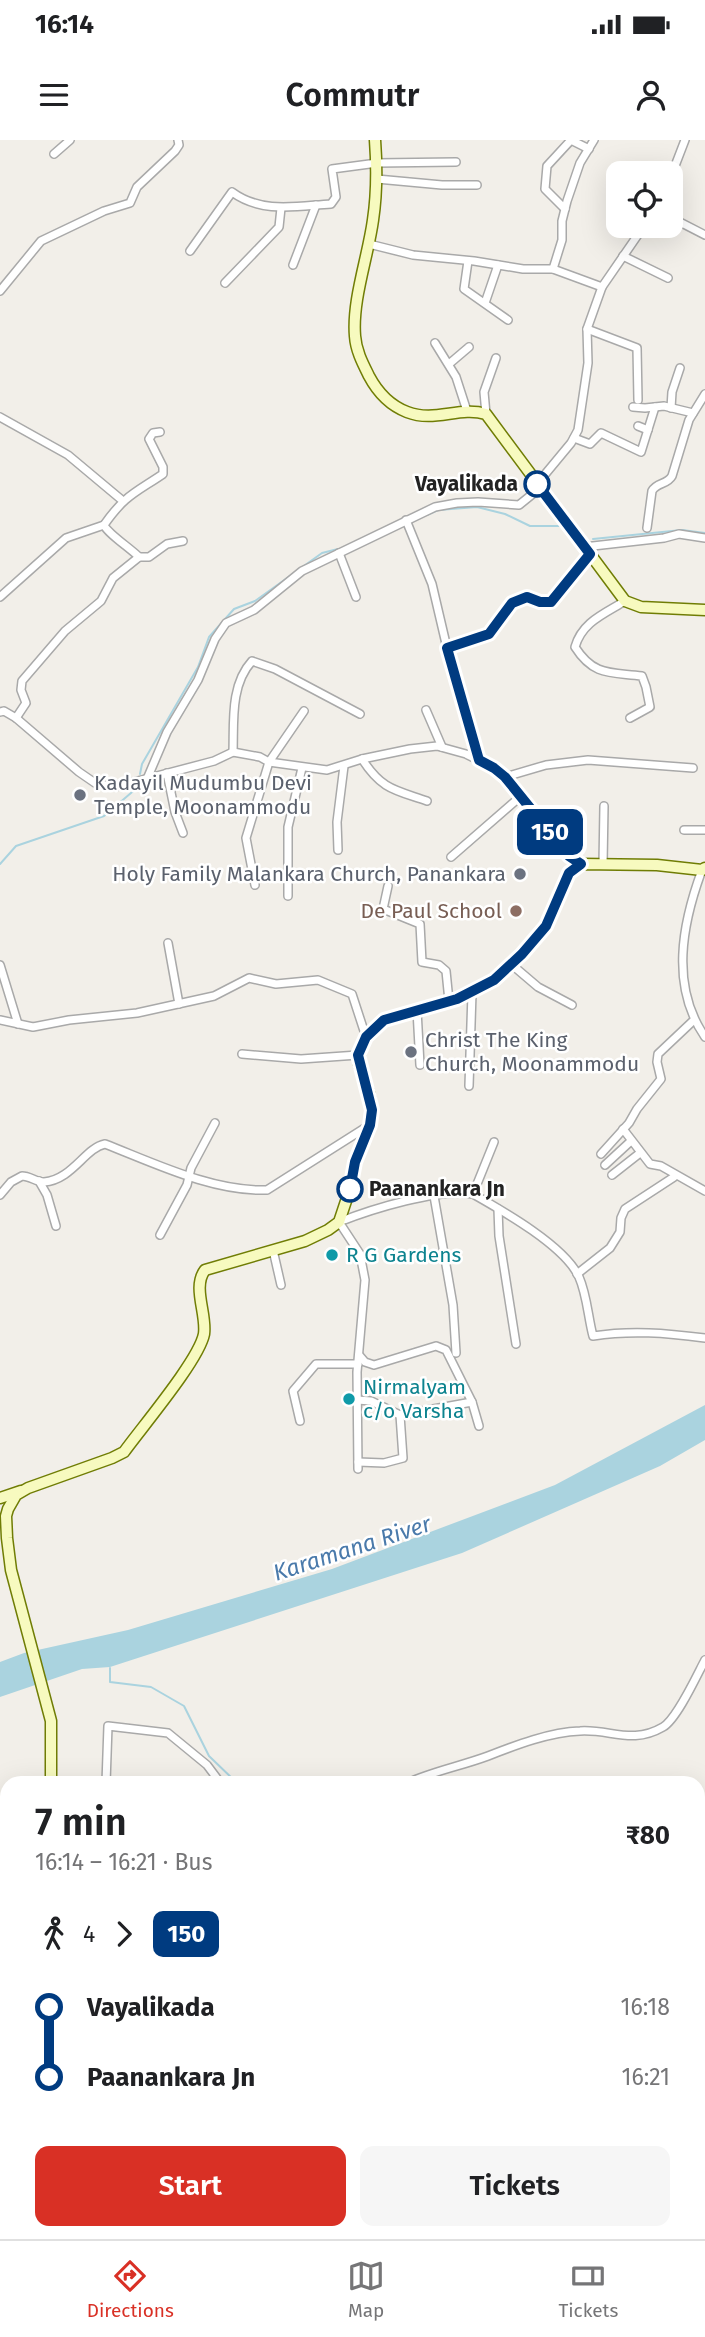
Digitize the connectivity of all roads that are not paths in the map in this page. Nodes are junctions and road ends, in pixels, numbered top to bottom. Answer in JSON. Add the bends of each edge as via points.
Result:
{"nodes":[{"id":1,"x":70,"y":140,"type":"edge"},
{"id":2,"x":178,"y":140,"type":"edge"},
{"id":3,"x":375,"y":140,"type":"edge"},
{"id":4,"x":571,"y":140,"type":"edge"},
{"id":5,"x":594,"y":140,"type":"edge"},
{"id":6,"x":685,"y":140,"type":"edge"},
{"id":7,"x":589,"y":149,"type":"junction"},
{"id":8,"x":54,"y":154,"type":"dead end"},
{"id":9,"x":677,"y":161,"type":"edge"},
{"id":10,"x":456,"y":162,"type":"dead end"},
{"id":11,"x":377,"y":163,"type":"junction"},
{"id":12,"x":377,"y":179,"type":"junction"},
{"id":13,"x":477,"y":185,"type":"dead end"},
{"id":14,"x":316,"y":205,"type":"junction"},
{"id":15,"x":281,"y":208,"type":"junction"},
{"id":16,"x":565,"y":209,"type":"junction"},
{"id":17,"x":683,"y":224,"type":"edge"},
{"id":18,"x":705,"y":235,"type":"edge"},
{"id":19,"x":636,"y":238,"type":"edge"},
{"id":20,"x":369,"y":244,"type":"junction"},
{"id":21,"x":190,"y":251,"type":"dead end"},
{"id":22,"x":623,"y":257,"type":"junction"},
{"id":23,"x":468,"y":261,"type":"junction"},
{"id":24,"x":293,"y":265,"type":"dead end"},
{"id":25,"x":498,"y":265,"type":"junction"},
{"id":26,"x":553,"y":269,"type":"junction"},
{"id":27,"x":668,"y":278,"type":"dead end"},
{"id":28,"x":225,"y":283,"type":"dead end"},
{"id":29,"x":602,"y":287,"type":"junction"},
{"id":30,"x":0,"y":291,"type":"edge"},
{"id":31,"x":485,"y":303,"type":"junction"},
{"id":32,"x":508,"y":320,"type":"dead end"},
{"id":33,"x":587,"y":329,"type":"junction"},
{"id":34,"x":435,"y":343,"type":"dead end"},
{"id":35,"x":469,"y":347,"type":"dead end"},
{"id":36,"x":496,"y":358,"type":"dead end"},
{"id":37,"x":449,"y":364,"type":"junction"},
{"id":38,"x":680,"y":368,"type":"dead end"},
{"id":39,"x":705,"y":394,"type":"edge"},
{"id":40,"x":655,"y":407,"type":"junction"},
{"id":41,"x":671,"y":408,"type":"junction"},
{"id":42,"x":695,"y":409,"type":"junction"},
{"id":43,"x":705,"y":410,"type":"edge"},
{"id":44,"x":467,"y":411,"type":"junction"},
{"id":45,"x":486,"y":414,"type":"junction"},
{"id":46,"x":0,"y":417,"type":"edge"},
{"id":47,"x":638,"y":426,"type":"dead end"},
{"id":48,"x":648,"y":430,"type":"junction"},
{"id":49,"x":160,"y":432,"type":"dead end"},
{"id":50,"x":574,"y":438,"type":"junction"},
{"id":51,"x":539,"y":486,"type":"junction"},
{"id":52,"x":122,"y":501,"type":"junction"},
{"id":53,"x":406,"y":520,"type":"junction"},
{"id":54,"x":104,"y":525,"type":"junction"},
{"id":55,"x":648,"y":528,"type":"dead end"},
{"id":56,"x":705,"y":538,"type":"edge"},
{"id":57,"x":183,"y":541,"type":"dead end"},
{"id":58,"x":587,"y":551,"type":"junction"},
{"id":59,"x":339,"y":553,"type":"junction"},
{"id":60,"x":139,"y":557,"type":"junction"},
{"id":61,"x":0,"y":597,"type":"edge"},
{"id":62,"x":356,"y":597,"type":"dead end"},
{"id":63,"x":625,"y":601,"type":"junction"},
{"id":64,"x":705,"y":610,"type":"edge"},
{"id":65,"x":447,"y":648,"type":"junction"},
{"id":66,"x":2,"y":710,"type":"edge"},
{"id":67,"x":426,"y":710,"type":"dead end"},
{"id":68,"x":304,"y":711,"type":"dead end"},
{"id":69,"x":360,"y":714,"type":"dead end"},
{"id":70,"x":16,"y":718,"type":"junction"},
{"id":71,"x":629,"y":718,"type":"dead end"},
{"id":72,"x":442,"y":747,"type":"junction"},
{"id":73,"x":233,"y":752,"type":"junction"},
{"id":74,"x":362,"y":759,"type":"junction"},
{"id":75,"x":479,"y":760,"type":"junction"},
{"id":76,"x":269,"y":762,"type":"junction"},
{"id":77,"x":344,"y":766,"type":"junction"},
{"id":78,"x":302,"y":768,"type":"junction"},
{"id":79,"x":693,"y":768,"type":"dead end"},
{"id":80,"x":167,"y":773,"type":"junction"},
{"id":81,"x":505,"y":777,"type":"junction"},
{"id":82,"x":147,"y":779,"type":"junction"},
{"id":83,"x":521,"y":796,"type":"junction"},
{"id":84,"x":428,"y":802,"type":"dead end"},
{"id":85,"x":604,"y":806,"type":"dead end"},
{"id":86,"x":684,"y":830,"type":"dead end"},
{"id":87,"x":705,"y":830,"type":"edge"},
{"id":88,"x":183,"y":833,"type":"dead end"},
{"id":89,"x":338,"y":850,"type":"dead end"},
{"id":90,"x":451,"y":857,"type":"dead end"},
{"id":91,"x":581,"y":864,"type":"junction"},
{"id":92,"x":603,"y":864,"type":"junction"},
{"id":93,"x":704,"y":869,"type":"edge"},
{"id":94,"x":698,"y":881,"type":"junction"},
{"id":95,"x":255,"y":885,"type":"dead end"},
{"id":96,"x":388,"y":886,"type":"dead end"},
{"id":97,"x":705,"y":887,"type":"edge"},
{"id":98,"x":288,"y":896,"type":"dead end"},
{"id":99,"x":168,"y":943,"type":"dead end"},
{"id":100,"x":511,"y":964,"type":"junction"},
{"id":101,"x":0,"y":965,"type":"edge"},
{"id":102,"x":472,"y":993,"type":"junction"},
{"id":103,"x":449,"y":1002,"type":"junction"},
{"id":104,"x":179,"y":1004,"type":"junction"},
{"id":105,"x":572,"y":1005,"type":"dead end"},
{"id":106,"x":417,"y":1010,"type":"junction"},
{"id":107,"x":0,"y":1020,"type":"edge"},
{"id":108,"x":694,"y":1020,"type":"junction"},
{"id":109,"x":18,"y":1024,"type":"junction"},
{"id":110,"x":366,"y":1037,"type":"junction"},
{"id":111,"x":705,"y":1037,"type":"edge"},
{"id":112,"x":242,"y":1054,"type":"dead end"},
{"id":113,"x":358,"y":1055,"type":"junction"},
{"id":114,"x":420,"y":1065,"type":"dead end"},
{"id":115,"x":469,"y":1086,"type":"dead end"},
{"id":116,"x":215,"y":1123,"type":"dead end"},
{"id":117,"x":370,"y":1125,"type":"junction"},
{"id":118,"x":624,"y":1129,"type":"junction"},
{"id":119,"x":631,"y":1141,"type":"junction"},
{"id":120,"x":494,"y":1142,"type":"dead end"},
{"id":121,"x":640,"y":1153,"type":"junction"},
{"id":122,"x":601,"y":1154,"type":"dead end"},
{"id":123,"x":605,"y":1165,"type":"dead end"},
{"id":124,"x":612,"y":1175,"type":"dead end"},
{"id":125,"x":189,"y":1177,"type":"junction"},
{"id":126,"x":674,"y":1177,"type":"dead end"},
{"id":127,"x":39,"y":1181,"type":"junction"},
{"id":128,"x":705,"y":1191,"type":"edge"},
{"id":129,"x":473,"y":1194,"type":"junction"},
{"id":130,"x":0,"y":1195,"type":"edge"},
{"id":131,"x":434,"y":1196,"type":"junction"},
{"id":132,"x":498,"y":1209,"type":"junction"},
{"id":133,"x":339,"y":1222,"type":"junction"},
{"id":134,"x":55,"y":1226,"type":"dead end"},
{"id":135,"x":160,"y":1235,"type":"dead end"},
{"id":136,"x":273,"y":1250,"type":"junction"},
{"id":137,"x":577,"y":1274,"type":"junction"},
{"id":138,"x":281,"y":1285,"type":"dead end"},
{"id":139,"x":705,"y":1338,"type":"edge"},
{"id":140,"x":516,"y":1344,"type":"dead end"},
{"id":141,"x":456,"y":1353,"type":"dead end"},
{"id":142,"x":359,"y":1355,"type":"junction"},
{"id":143,"x":358,"y":1364,"type":"junction"},
{"id":144,"x":357,"y":1400,"type":"junction"},
{"id":145,"x":472,"y":1402,"type":"junction"},
{"id":146,"x":400,"y":1415,"type":"junction"},
{"id":147,"x":300,"y":1421,"type":"dead end"},
{"id":148,"x":479,"y":1426,"type":"dead end"},
{"id":149,"x":28,"y":1488,"type":"junction"},
{"id":150,"x":0,"y":1497,"type":"edge"},
{"id":151,"x":705,"y":1660,"type":"edge"},
{"id":152,"x":51,"y":1776,"type":"edge"},
{"id":153,"x":106,"y":1776,"type":"edge"},
{"id":154,"x":215,"y":1776,"type":"edge"},
{"id":155,"x":423,"y":1776,"type":"edge"}],
"edges":[{"from":1,"to":8,"type":"street"},
{"from":2,"to":30,"type":"street","via":[[175,151],[137,187],[130,203],[41,241]]},
{"from":3,"to":11,"type":"main road"},
{"from":4,"to":7,"type":"street"},
{"from":4,"to":16,"type":"street","via":[[547,166],[545,189]]},
{"from":5,"to":7,"type":"street"},
{"from":6,"to":9,"type":"street"},
{"from":7,"to":16,"type":"street"},
{"from":10,"to":11,"type":"street"},
{"from":11,"to":12,"type":"main road"},
{"from":11,"to":14,"type":"street","via":[[332,169],[335,202]]},
{"from":12,"to":13,"type":"street"},
{"from":12,"to":20,"type":"main road"},
{"from":14,"to":15,"type":"street"},
{"from":14,"to":24,"type":"street"},
{"from":15,"to":21,"type":"street","via":[[254,203],[232,192]]},
{"from":15,"to":28,"type":"street","via":[[279,227]]},
{"from":16,"to":26,"type":"street"},
{"from":17,"to":18,"type":"street"},
{"from":19,"to":22,"type":"street"},
{"from":20,"to":23,"type":"street"},
{"from":20,"to":44,"type":"main road","via":[[355,337],[373,383],[383,398],[409,413],[439,417]]},
{"from":22,"to":27,"type":"street"},
{"from":22,"to":29,"type":"street"},
{"from":23,"to":25,"type":"street"},
{"from":23,"to":31,"type":"street","via":[[464,289]]},
{"from":25,"to":26,"type":"street"},
{"from":25,"to":31,"type":"street"},
{"from":26,"to":29,"type":"street"},
{"from":29,"to":33,"type":"street"},
{"from":31,"to":32,"type":"street"},
{"from":33,"to":40,"type":"street","via":[[637,348],[636,404]]},
{"from":33,"to":50,"type":"street","via":[[588,363]]},
{"from":34,"to":37,"type":"street"},
{"from":35,"to":37,"type":"street"},
{"from":36,"to":45,"type":"street","via":[[484,392]]},
{"from":37,"to":44,"type":"street"},
{"from":38,"to":41,"type":"street"},
{"from":39,"to":42,"type":"street"},
{"from":40,"to":41,"type":"street"},
{"from":40,"to":48,"type":"street"},
{"from":41,"to":42,"type":"street"},
{"from":42,"to":43,"type":"street"},
{"from":42,"to":55,"type":"street","via":[[670,481],[652,491]]},
{"from":44,"to":45,"type":"main road"},
{"from":45,"to":51,"type":"main road"},
{"from":46,"to":52,"type":"street","via":[[68,456]]},
{"from":47,"to":48,"type":"street"},
{"from":48,"to":50,"type":"street","via":[[641,452],[601,433],[590,444]]},
{"from":49,"to":52,"type":"street","via":[[149,439],[163,474]]},
{"from":50,"to":51,"type":"street"},
{"from":51,"to":53,"type":"street","via":[[519,505],[457,503]]},
{"from":51,"to":58,"type":"main road"},
{"from":52,"to":54,"type":"street"},
{"from":53,"to":59,"type":"street"},
{"from":53,"to":65,"type":"street","via":[[432,584]]},
{"from":54,"to":60,"type":"street"},
{"from":54,"to":61,"type":"street","via":[[66,538]]},
{"from":56,"to":58,"type":"street","via":[[679,534]]},
{"from":57,"to":60,"type":"street"},
{"from":58,"to":63,"type":"main road"},
{"from":58,"to":65,"type":"street","via":[[551,602],[527,597],[512,603],[489,634]]},
{"from":59,"to":62,"type":"street"},
{"from":59,"to":82,"type":"street","via":[[302,571],[254,610],[226,623]]},
{"from":60,"to":70,"type":"street","via":[[110,580],[101,601],[65,631],[22,681],[26,703]]},
{"from":63,"to":64,"type":"main road","via":[[641,607]]},
{"from":63,"to":71,"type":"street","via":[[591,621],[575,647],[602,673],[642,676],[650,707]]},
{"from":65,"to":75,"type":"street"},
{"from":66,"to":70,"type":"street"},
{"from":67,"to":72,"type":"street"},
{"from":68,"to":76,"type":"street"},
{"from":69,"to":73,"type":"street","via":[[252,661],[242,673],[234,705]]},
{"from":70,"to":82,"type":"street","via":[[94,783],[116,787]]},
{"from":72,"to":74,"type":"street"},
{"from":72,"to":75,"type":"street"},
{"from":73,"to":76,"type":"street"},
{"from":73,"to":80,"type":"street"},
{"from":74,"to":77,"type":"street"},
{"from":74,"to":84,"type":"street","via":[[374,777],[390,788]]},
{"from":75,"to":81,"type":"street"},
{"from":76,"to":78,"type":"street"},
{"from":76,"to":95,"type":"street","via":[[246,838]]},
{"from":77,"to":78,"type":"street","via":[[327,771]]},
{"from":77,"to":89,"type":"street"},
{"from":78,"to":98,"type":"street","via":[[288,827]]},
{"from":79,"to":81,"type":"street","via":[[588,760],[546,765]]},
{"from":80,"to":82,"type":"street"},
{"from":80,"to":88,"type":"street"},
{"from":81,"to":83,"type":"street"},
{"from":83,"to":90,"type":"street"},
{"from":83,"to":91,"type":"street","via":[[569,856]]},
{"from":85,"to":92,"type":"street"},
{"from":86,"to":87,"type":"street"},
{"from":91,"to":92,"type":"main road"},
{"from":91,"to":100,"type":"main road","via":[[569,873],[546,926]]},
{"from":92,"to":93,"type":"main road"},
{"from":93,"to":94,"type":"street"},
{"from":94,"to":97,"type":"street"},
{"from":94,"to":108,"type":"street","via":[[689,904],[683,952],[683,977]]},
{"from":96,"to":103,"type":"street","via":[[383,909],[420,924],[422,962],[446,971]]},
{"from":99,"to":104,"type":"street"},
{"from":100,"to":102,"type":"main road"},
{"from":100,"to":105,"type":"street","via":[[538,987]]},
{"from":101,"to":109,"type":"street"},
{"from":102,"to":103,"type":"main road"},
{"from":102,"to":115,"type":"street"},
{"from":103,"to":106,"type":"main road"},
{"from":104,"to":109,"type":"street","via":[[33,1027]]},
{"from":104,"to":110,"type":"street","via":[[214,996],[249,978],[276,984],[317,980],[352,994]]},
{"from":106,"to":110,"type":"main road","via":[[384,1020]]},
{"from":106,"to":114,"type":"street"},
{"from":107,"to":109,"type":"street"},
{"from":108,"to":111,"type":"street"},
{"from":108,"to":118,"type":"street","via":[[658,1054],[661,1079]]},
{"from":110,"to":113,"type":"main road"},
{"from":112,"to":113,"type":"street","via":[[301,1059]]},
{"from":113,"to":117,"type":"main road","via":[[372,1110]]},
{"from":116,"to":125,"type":"street"},
{"from":117,"to":125,"type":"street","via":[[270,1189],[248,1190]]},
{"from":117,"to":133,"type":"main road"},
{"from":118,"to":119,"type":"street"},
{"from":118,"to":122,"type":"street"},
{"from":119,"to":121,"type":"street"},
{"from":119,"to":123,"type":"street"},
{"from":120,"to":129,"type":"street"},
{"from":121,"to":124,"type":"street"},
{"from":121,"to":128,"type":"street","via":[[650,1164]]},
{"from":125,"to":127,"type":"street","via":[[105,1144],[69,1172]]},
{"from":125,"to":135,"type":"street"},
{"from":126,"to":137,"type":"street","via":[[625,1209],[620,1232],[610,1248]]},
{"from":127,"to":130,"type":"street","via":[[22,1176]]},
{"from":127,"to":134,"type":"street"},
{"from":129,"to":131,"type":"street"},
{"from":129,"to":132,"type":"street"},
{"from":131,"to":133,"type":"street"},
{"from":131,"to":141,"type":"street","via":[[453,1305]]},
{"from":132,"to":137,"type":"street","via":[[547,1242]]},
{"from":132,"to":140,"type":"street"},
{"from":133,"to":136,"type":"main road","via":[[305,1241]]},
{"from":133,"to":142,"type":"street","via":[[360,1254],[365,1280]]},
{"from":136,"to":138,"type":"street"},
{"from":136,"to":149,"type":"main road","via":[[202,1273],[201,1345],[124,1452]]},
{"from":137,"to":139,"type":"street","via":[[593,1336],[654,1331]]},
{"from":142,"to":143,"type":"street"},
{"from":142,"to":145,"type":"street","via":[[374,1365],[436,1346],[446,1350]]},
{"from":143,"to":144,"type":"street"},
{"from":143,"to":147,"type":"street","via":[[316,1364],[293,1391]]},
{"from":144,"to":146,"type":"street","via":[[371,1401]]},
{"from":144,"to":146,"type":"street","via":[[358,1465],[403,1458]]},
{"from":145,"to":146,"type":"street"},
{"from":145,"to":148,"type":"street"},
{"from":149,"to":150,"type":"main road"},
{"from":149,"to":152,"type":"main road","via":[[16,1495],[6,1516],[11,1570],[51,1721]]},
{"from":151,"to":155,"type":"street","via":[[665,1727],[630,1738],[580,1731],[516,1744]]},
{"from":153,"to":154,"type":"street","via":[[108,1727],[168,1733]]}]}
